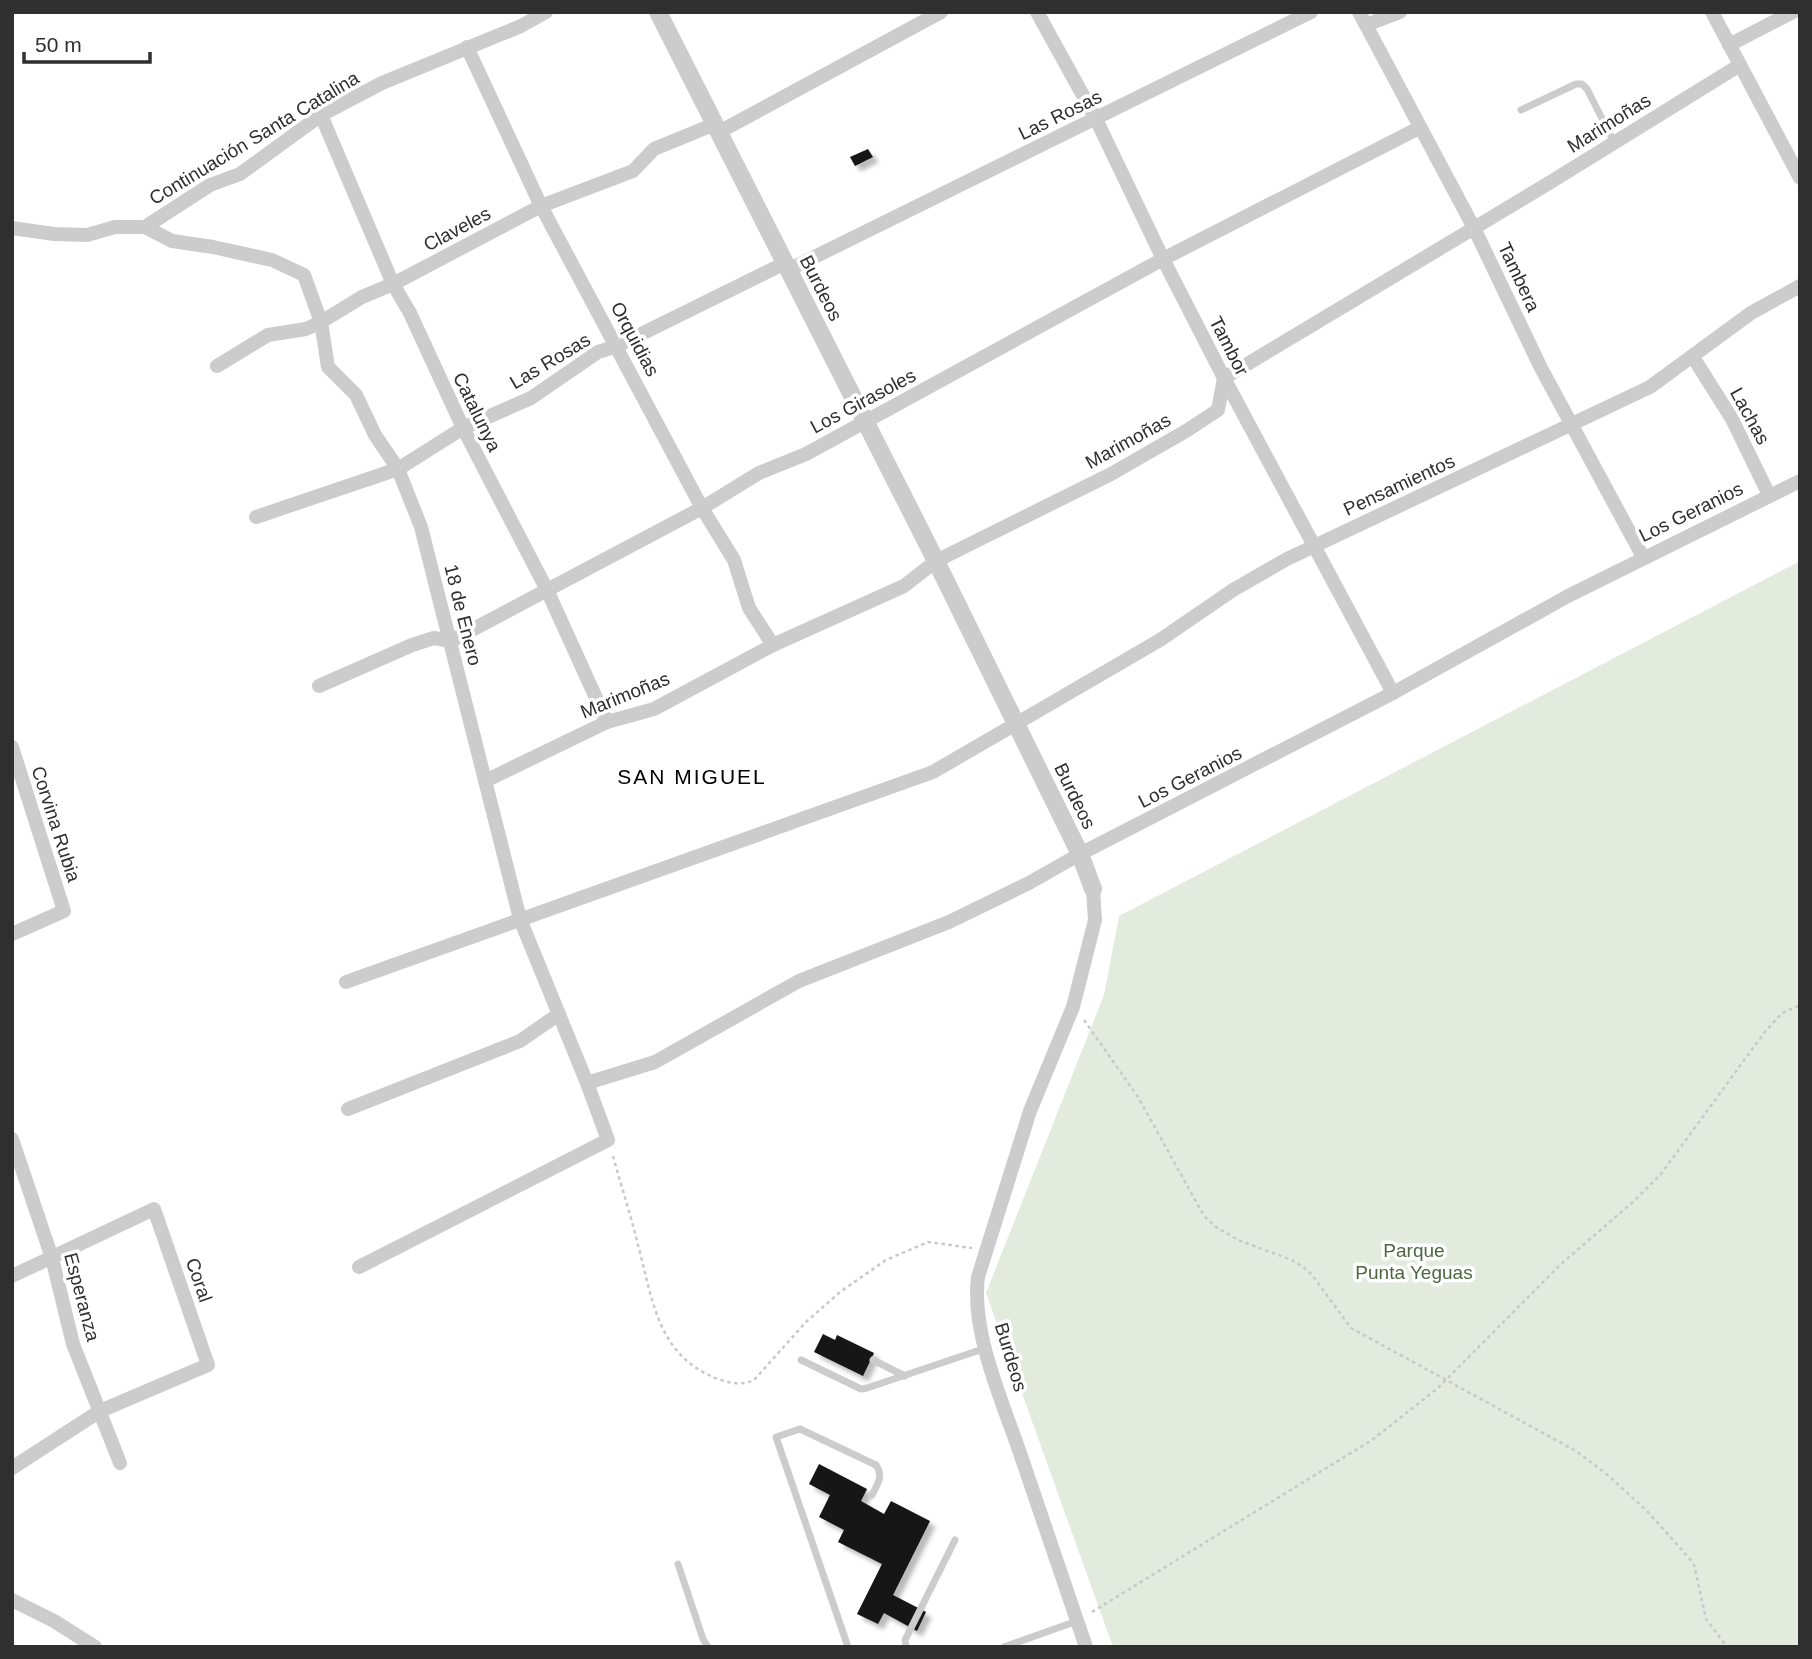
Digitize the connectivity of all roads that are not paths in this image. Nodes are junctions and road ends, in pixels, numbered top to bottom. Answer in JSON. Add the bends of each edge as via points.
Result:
{"nodes":[{"id":1,"x":546,"y":12,"type":"edge"},
{"id":2,"x":658,"y":12,"type":"edge"},
{"id":3,"x":941,"y":12,"type":"edge"},
{"id":4,"x":1037,"y":12,"type":"edge"},
{"id":5,"x":1311,"y":12,"type":"edge"},
{"id":6,"x":1400,"y":12,"type":"edge"},
{"id":7,"x":1712,"y":12,"type":"edge"},
{"id":8,"x":1793,"y":12,"type":"edge"},
{"id":9,"x":1362,"y":19,"type":"edge"},
{"id":10,"x":1730,"y":45,"type":"junction"},
{"id":11,"x":467,"y":47,"type":"junction"},
{"id":12,"x":1740,"y":65,"type":"junction"},
{"id":13,"x":1521,"y":110,"type":"dead end"},
{"id":14,"x":321,"y":115,"type":"junction"},
{"id":15,"x":1096,"y":119,"type":"junction"},
{"id":16,"x":717,"y":128,"type":"junction"},
{"id":17,"x":1419,"y":128,"type":"junction"},
{"id":18,"x":1615,"y":143,"type":"junction"},
{"id":19,"x":1800,"y":178,"type":"edge"},
{"id":20,"x":541,"y":206,"type":"junction"},
{"id":21,"x":145,"y":227,"type":"junction"},
{"id":22,"x":12,"y":228,"type":"edge"},
{"id":23,"x":1474,"y":228,"type":"junction"},
{"id":24,"x":1163,"y":259,"type":"junction"},
{"id":25,"x":787,"y":266,"type":"junction"},
{"id":26,"x":393,"y":284,"type":"junction"},
{"id":27,"x":1800,"y":286,"type":"edge"},
{"id":28,"x":321,"y":322,"type":"junction"},
{"id":29,"x":617,"y":346,"type":"junction"},
{"id":30,"x":1693,"y":357,"type":"junction"},
{"id":31,"x":217,"y":366,"type":"dead end"},
{"id":32,"x":1224,"y":378,"type":"junction"},
{"id":33,"x":866,"y":422,"type":"junction"},
{"id":34,"x":1572,"y":425,"type":"junction"},
{"id":35,"x":463,"y":428,"type":"junction"},
{"id":36,"x":398,"y":470,"type":"junction"},
{"id":37,"x":1800,"y":481,"type":"edge"},
{"id":38,"x":1769,"y":495,"type":"junction"},
{"id":39,"x":702,"y":508,"type":"junction"},
{"id":40,"x":256,"y":517,"type":"dead end"},
{"id":41,"x":1313,"y":546,"type":"junction"},
{"id":42,"x":1643,"y":557,"type":"junction"},
{"id":43,"x":936,"y":561,"type":"junction"},
{"id":44,"x":547,"y":590,"type":"junction"},
{"id":45,"x":451,"y":641,"type":"junction"},
{"id":46,"x":774,"y":645,"type":"junction"},
{"id":47,"x":319,"y":686,"type":"dead end"},
{"id":48,"x":1394,"y":693,"type":"junction"},
{"id":49,"x":607,"y":722,"type":"junction"},
{"id":50,"x":1015,"y":723,"type":"junction"},
{"id":51,"x":12,"y":747,"type":"edge"},
{"id":52,"x":16,"y":773,"type":"edge"},
{"id":53,"x":485,"y":781,"type":"junction"},
{"id":54,"x":1080,"y":854,"type":"junction"},
{"id":55,"x":1093,"y":889,"type":"joint"},
{"id":56,"x":520,"y":919,"type":"junction"},
{"id":57,"x":12,"y":934,"type":"edge"},
{"id":58,"x":346,"y":982,"type":"dead end"},
{"id":59,"x":559,"y":1014,"type":"junction"},
{"id":60,"x":587,"y":1083,"type":"junction"},
{"id":61,"x":348,"y":1109,"type":"dead end"},
{"id":62,"x":12,"y":1139,"type":"edge"},
{"id":63,"x":52,"y":1258,"type":"junction"},
{"id":64,"x":359,"y":1267,"type":"dead end"},
{"id":65,"x":12,"y":1276,"type":"edge"},
{"id":66,"x":986,"y":1348,"type":"junction"},
{"id":67,"x":801,"y":1360,"type":"dead end"},
{"id":68,"x":873,"y":1360,"type":"dead end"},
{"id":69,"x":905,"y":1376,"type":"junction"},
{"id":70,"x":100,"y":1411,"type":"junction"},
{"id":71,"x":120,"y":1463,"type":"dead end"},
{"id":72,"x":12,"y":1468,"type":"edge"},
{"id":73,"x":872,"y":1495,"type":"dead end"},
{"id":74,"x":955,"y":1540,"type":"dead end"},
{"id":75,"x":678,"y":1564,"type":"dead end"},
{"id":76,"x":12,"y":1600,"type":"edge"},
{"id":77,"x":1077,"y":1621,"type":"junction"},
{"id":78,"x":95,"y":1647,"type":"edge"},
{"id":79,"x":708,"y":1647,"type":"edge"},
{"id":80,"x":848,"y":1647,"type":"edge"},
{"id":81,"x":906,"y":1647,"type":"edge"},
{"id":82,"x":1004,"y":1647,"type":"edge"},
{"id":83,"x":1086,"y":1647,"type":"edge"}],
"edges":[{"from":1,"to":11,"type":"street","name":"Continuación Santa Catalina"},
{"from":2,"to":16,"type":"street","name":"Burdeos"},
{"from":3,"to":16,"type":"street","name":"Claveles"},
{"from":4,"to":15,"type":"street","name":"Tambor"},
{"from":5,"to":15,"type":"street","name":"Las Rosas"},
{"from":6,"to":9,"type":"street"},
{"from":7,"to":10,"type":"street"},
{"from":8,"to":10,"type":"street"},
{"from":9,"to":17,"type":"street","name":"Tambera"},
{"from":10,"to":12,"type":"street"},
{"from":11,"to":14,"type":"street","name":"Continuación Santa Catalina"},
{"from":11,"to":20,"type":"street","name":"Orquidias"},
{"from":12,"to":18,"type":"street","name":"Marimoñas"},
{"from":12,"to":19,"type":"street"},
{"from":13,"to":18,"type":"lane","via":[[1583,84]]},
{"from":14,"to":21,"type":"street","name":"Continuación Santa Catalina","via":[[240,174],[210,185]]},
{"from":14,"to":26,"type":"street","name":"Catalunya"},
{"from":15,"to":24,"type":"street","name":"Tambor"},
{"from":15,"to":25,"type":"street","name":"Las Rosas"},
{"from":16,"to":20,"type":"street","name":"Claveles","via":[[654,149],[633,171]]},
{"from":16,"to":25,"type":"street","name":"Burdeos"},
{"from":17,"to":23,"type":"street","name":"Tambera"},
{"from":17,"to":24,"type":"street","name":"Los Girasoles"},
{"from":18,"to":23,"type":"street","name":"Marimoñas"},
{"from":20,"to":26,"type":"street","name":"Claveles"},
{"from":20,"to":29,"type":"street","name":"Orquidias"},
{"from":21,"to":22,"type":"street","name":"Continuación Santa Catalina","via":[[115,227],[88,235]]},
{"from":21,"to":28,"type":"street","name":"18 de Enero","via":[[172,241],[272,260],[304,275]]},
{"from":23,"to":32,"type":"street","name":"Marimoñas"},
{"from":23,"to":34,"type":"street","name":"Tambera"},
{"from":24,"to":32,"type":"street","name":"Tambor"},
{"from":24,"to":33,"type":"street","name":"Los Girasoles"},
{"from":25,"to":29,"type":"street","name":"Las Rosas"},
{"from":25,"to":33,"type":"street","name":"Burdeos"},
{"from":26,"to":28,"type":"street","name":"Claveles"},
{"from":26,"to":35,"type":"street","name":"Catalunya"},
{"from":27,"to":30,"type":"street","name":"Pensamientos","via":[[1751,313]]},
{"from":28,"to":31,"type":"street","name":"Claveles","via":[[268,335]]},
{"from":28,"to":36,"type":"street","name":"18 de Enero","via":[[328,367],[355,395]]},
{"from":29,"to":35,"type":"street","name":"Las Rosas","via":[[598,352],[531,398]]},
{"from":29,"to":39,"type":"street","name":"Orquidias"},
{"from":30,"to":34,"type":"street","name":"Pensamientos","via":[[1650,387]]},
{"from":30,"to":38,"type":"street","name":"Lachas","via":[[1732,419]]},
{"from":32,"to":41,"type":"street","name":"Tambor"},
{"from":32,"to":43,"type":"street","name":"Marimoñas","via":[[1218,410],[1186,431],[1111,474]]},
{"from":33,"to":39,"type":"street","name":"Los Girasoles","via":[[758,473]]},
{"from":33,"to":43,"type":"street","name":"Burdeos"},
{"from":34,"to":41,"type":"street","name":"Pensamientos"},
{"from":34,"to":42,"type":"street","name":"Tambera"},
{"from":35,"to":36,"type":"street","name":"Las Rosas"},
{"from":35,"to":44,"type":"street","name":"Catalunya"},
{"from":36,"to":40,"type":"street","name":"Las Rosas"},
{"from":36,"to":45,"type":"street","name":"18 de Enero","via":[[421,527]]},
{"from":37,"to":38,"type":"street","name":"Los Geranios"},
{"from":38,"to":42,"type":"street","name":"Los Geranios"},
{"from":39,"to":44,"type":"street","name":"Los Girasoles"},
{"from":39,"to":46,"type":"street","name":"Orquidias","via":[[734,560],[749,608]]},
{"from":41,"to":48,"type":"street","name":"Tambor"},
{"from":41,"to":50,"type":"street","name":"Pensamientos"},
{"from":42,"to":48,"type":"street","name":"Los Geranios"},
{"from":43,"to":46,"type":"street","name":"Marimoñas","via":[[904,586]]},
{"from":43,"to":50,"type":"street","name":"Burdeos"},
{"from":44,"to":45,"type":"street","name":"Los Girasoles"},
{"from":44,"to":49,"type":"street","name":"Catalunya"},
{"from":45,"to":47,"type":"street","name":"Los Girasoles","via":[[434,638],[412,645]]},
{"from":45,"to":53,"type":"street","name":"18 de Enero"},
{"from":46,"to":49,"type":"street","name":"Marimoñas","via":[[654,709]]},
{"from":48,"to":54,"type":"street","name":"Los Geranios"},
{"from":49,"to":53,"type":"street","name":"Marimoñas"},
{"from":50,"to":54,"type":"street","name":"Burdeos"},
{"from":50,"to":56,"type":"street","name":"Pensamientos","via":[[933,772]]},
{"from":51,"to":52,"type":"street","name":"Corvina Rubia"},
{"from":52,"to":57,"type":"street","name":"Corvina Rubia","via":[[64,911]]},
{"from":53,"to":56,"type":"street","name":"18 de Enero"},
{"from":54,"to":55,"type":"street","name":"Burdeos"},
{"from":54,"to":60,"type":"street","name":"Los Geranios","via":[[949,922],[799,981],[655,1062]]},
{"from":55,"to":66,"type":"street","name":"Burdeos","via":[[1095,920],[1073,1007],[1030,1111],[978,1277],[975,1299]]},
{"from":56,"to":58,"type":"street","name":"Pensamientos"},
{"from":56,"to":59,"type":"street","name":"18 de Enero"},
{"from":59,"to":60,"type":"street","name":"18 de Enero"},
{"from":59,"to":61,"type":"street","via":[[520,1041]]},
{"from":60,"to":64,"type":"street","name":"18 de Enero","via":[[608,1140]]},
{"from":62,"to":63,"type":"street","name":"Esperanza"},
{"from":63,"to":65,"type":"street"},
{"from":63,"to":70,"type":"street","name":"Esperanza","via":[[73,1344]]},
{"from":63,"to":70,"type":"street","name":"Coral","via":[[154,1209],[208,1365]]},
{"from":66,"to":69,"type":"lane"},
{"from":66,"to":77,"type":"street","name":"Burdeos"},
{"from":67,"to":69,"type":"lane","via":[[861,1389]]},
{"from":68,"to":69,"type":"lane"},
{"from":70,"to":71,"type":"street","name":"Esperanza"},
{"from":70,"to":72,"type":"street"},
{"from":73,"to":80,"type":"lane","via":[[880,1478],[876,1465],[800,1429],[776,1437]]},
{"from":74,"to":81,"type":"lane","via":[[905,1640]]},
{"from":75,"to":79,"type":"lane"},
{"from":76,"to":78,"type":"street"},
{"from":77,"to":82,"type":"lane"},
{"from":77,"to":83,"type":"street","name":"Burdeos"}]}
